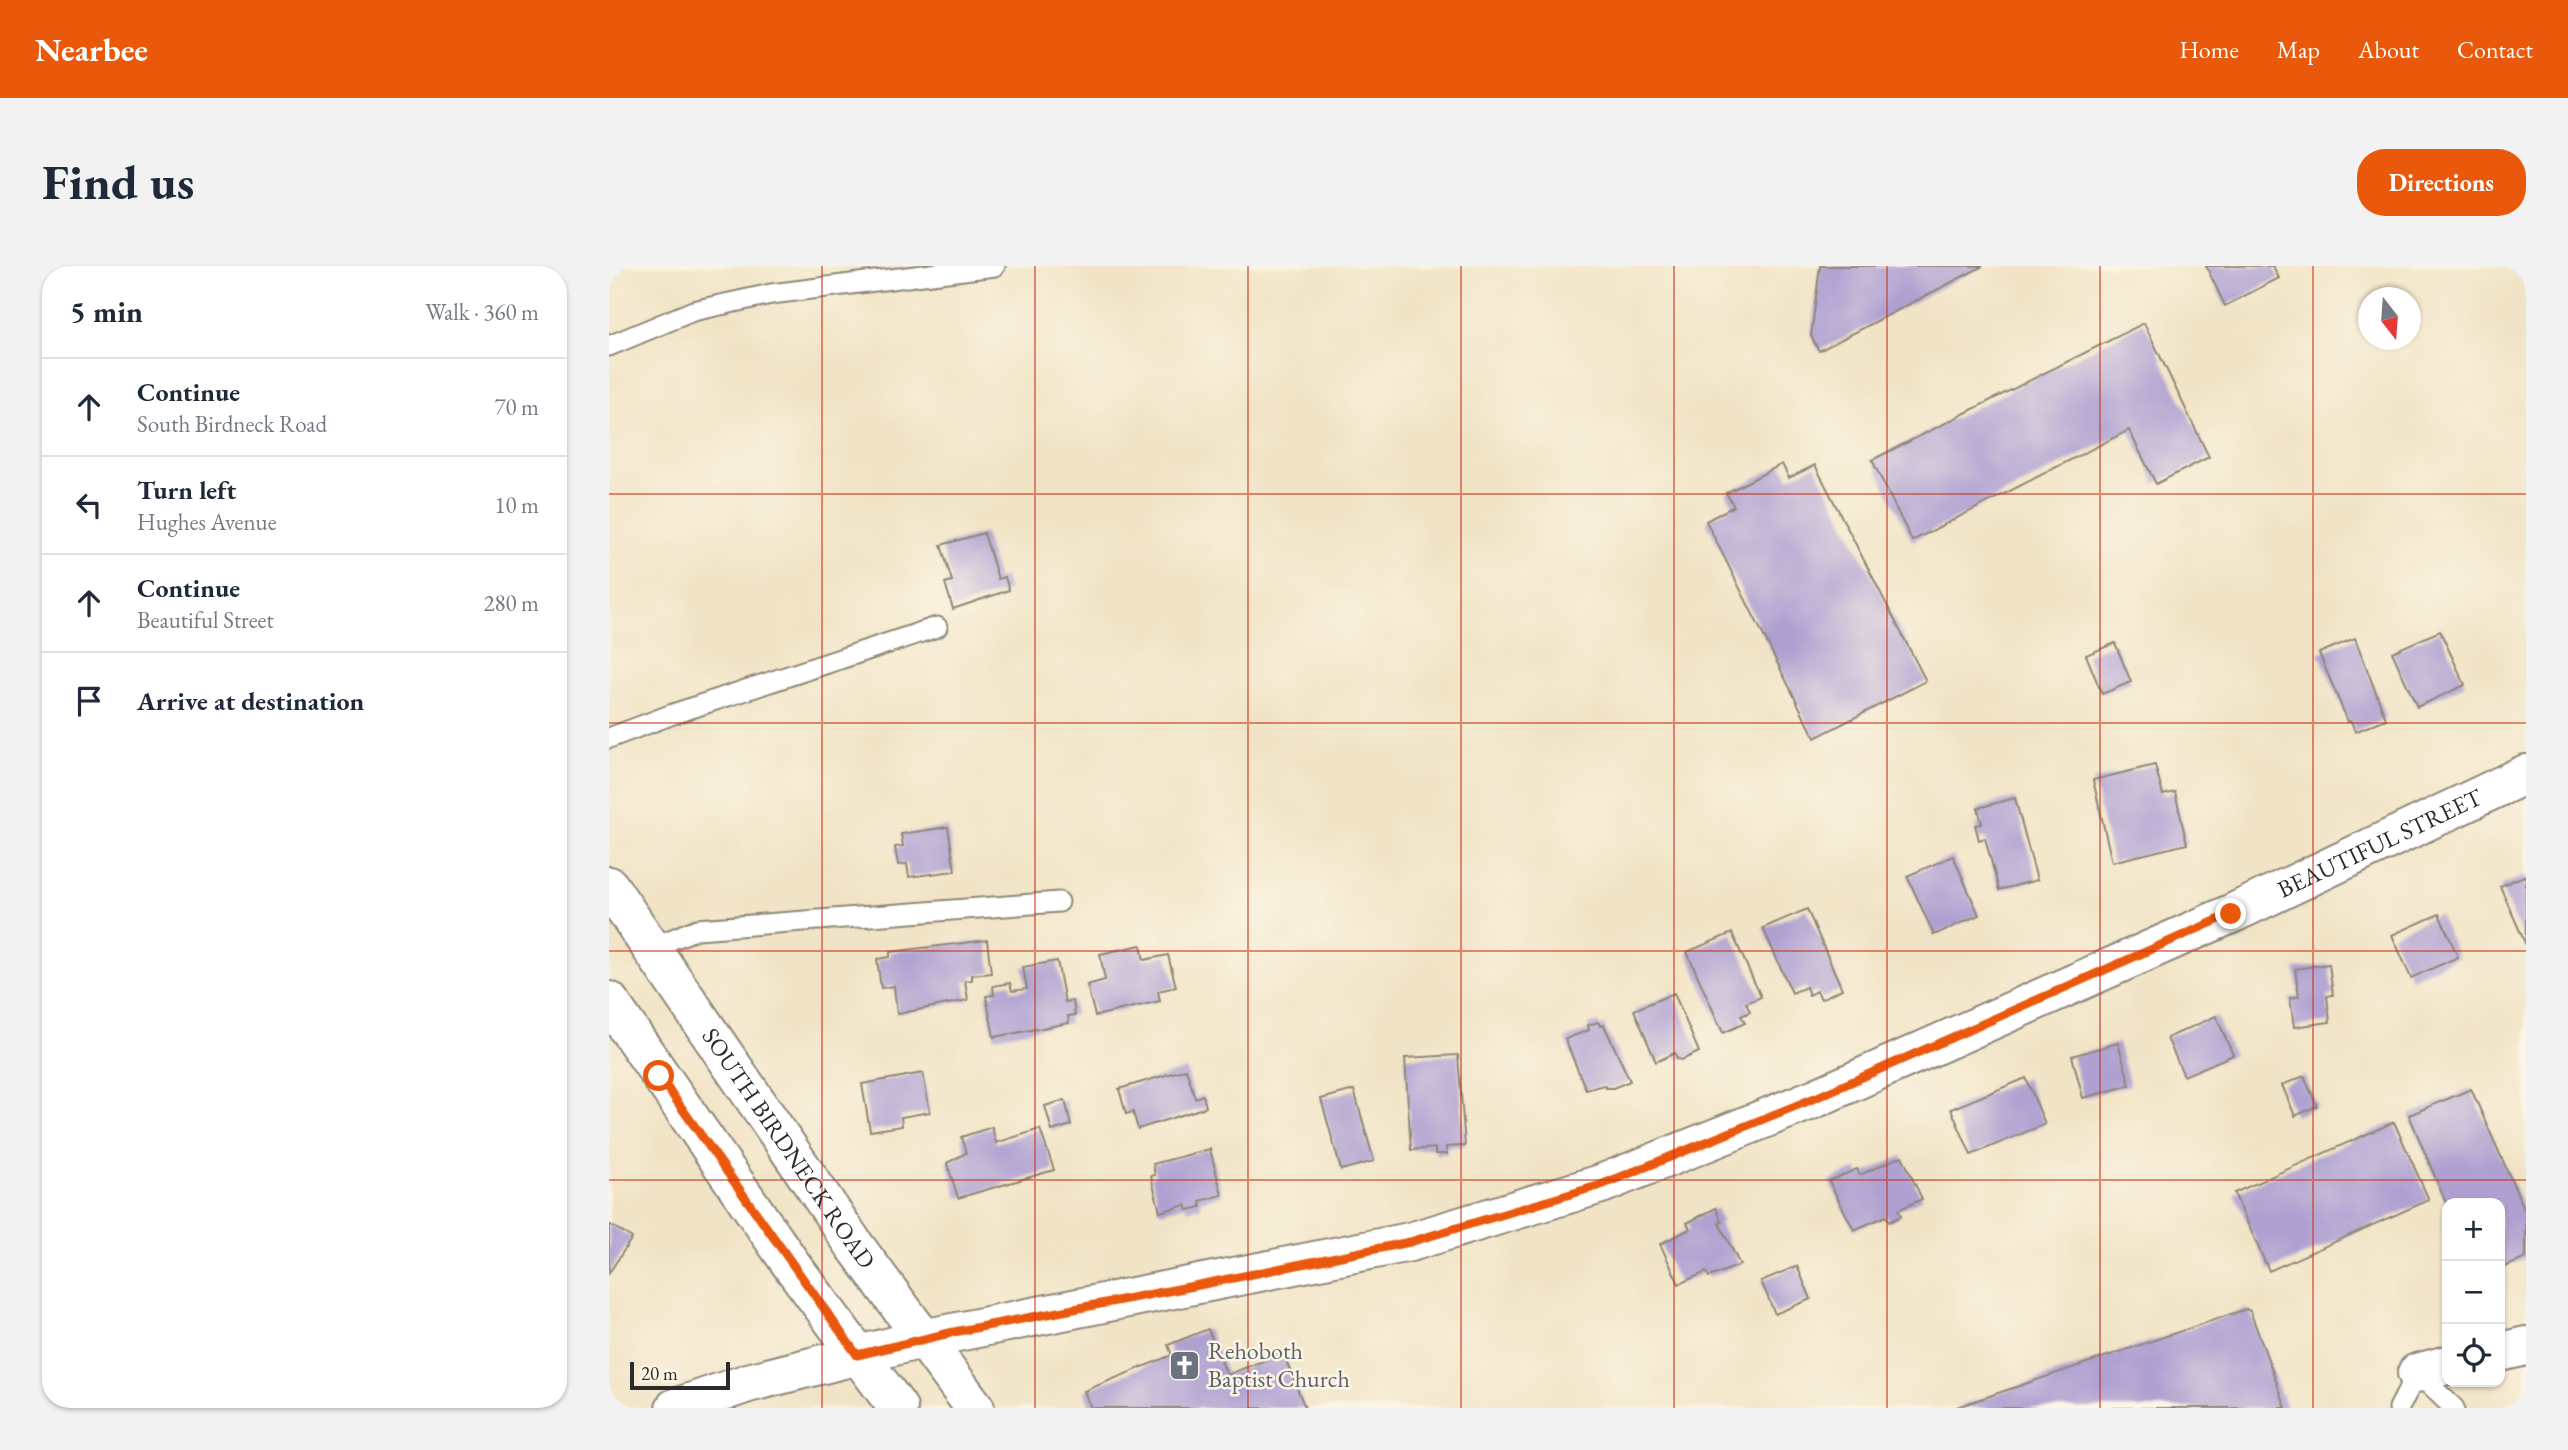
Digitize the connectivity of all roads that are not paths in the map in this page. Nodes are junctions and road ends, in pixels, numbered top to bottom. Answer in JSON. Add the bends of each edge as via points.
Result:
{"nodes":[{"id":1,"x":995,"y":266,"type":"edge"},
{"id":2,"x":609,"y":346,"type":"edge"},
{"id":3,"x":937,"y":627,"type":"dead end"},
{"id":4,"x":609,"y":738,"type":"edge"},
{"id":5,"x":2526,"y":774,"type":"edge"},
{"id":6,"x":609,"y":886,"type":"edge"},
{"id":7,"x":1059,"y":902,"type":"dead end"},
{"id":8,"x":651,"y":948,"type":"junction"},
{"id":9,"x":609,"y":1001,"type":"edge"},
{"id":10,"x":922,"y":1339,"type":"junction"},
{"id":11,"x":2526,"y":1346,"type":"edge"},
{"id":12,"x":2505,"y":1351,"type":"edge"},
{"id":13,"x":857,"y":1355,"type":"junction"},
{"id":14,"x":2432,"y":1369,"type":"edge"},
{"id":15,"x":675,"y":1408,"type":"edge"},
{"id":16,"x":898,"y":1408,"type":"edge"},
{"id":17,"x":975,"y":1408,"type":"edge"},
{"id":18,"x":2399,"y":1408,"type":"edge"},
{"id":19,"x":2454,"y":1408,"type":"edge"}],
"edges":[{"from":1,"to":2,"type":"lane","via":[[771,294],[693,311]]},
{"from":3,"to":4,"type":"lane"},
{"from":5,"to":10,"type":"street","name":"BEAUTIFUL STREET","via":[[2093,975],[1815,1098],[1601,1185],[1410,1242]]},
{"from":6,"to":8,"type":"street","name":"SOUTH BIRDNECK ROAD"},
{"from":7,"to":8,"type":"lane","via":[[697,929]]},
{"from":8,"to":10,"type":"street","name":"SOUTH BIRDNECK ROAD"},
{"from":9,"to":13,"type":"street"},
{"from":10,"to":13,"type":"street","name":"BEAUTIFUL STREET"},
{"from":10,"to":17,"type":"street","name":"SOUTH BIRDNECK ROAD"},
{"from":11,"to":12,"type":"street"},
{"from":13,"to":15,"type":"street","name":"BEAUTIFUL STREET","via":[[748,1383]]},
{"from":13,"to":16,"type":"street"},
{"from":14,"to":18,"type":"lane"},
{"from":14,"to":19,"type":"lane"}]}
